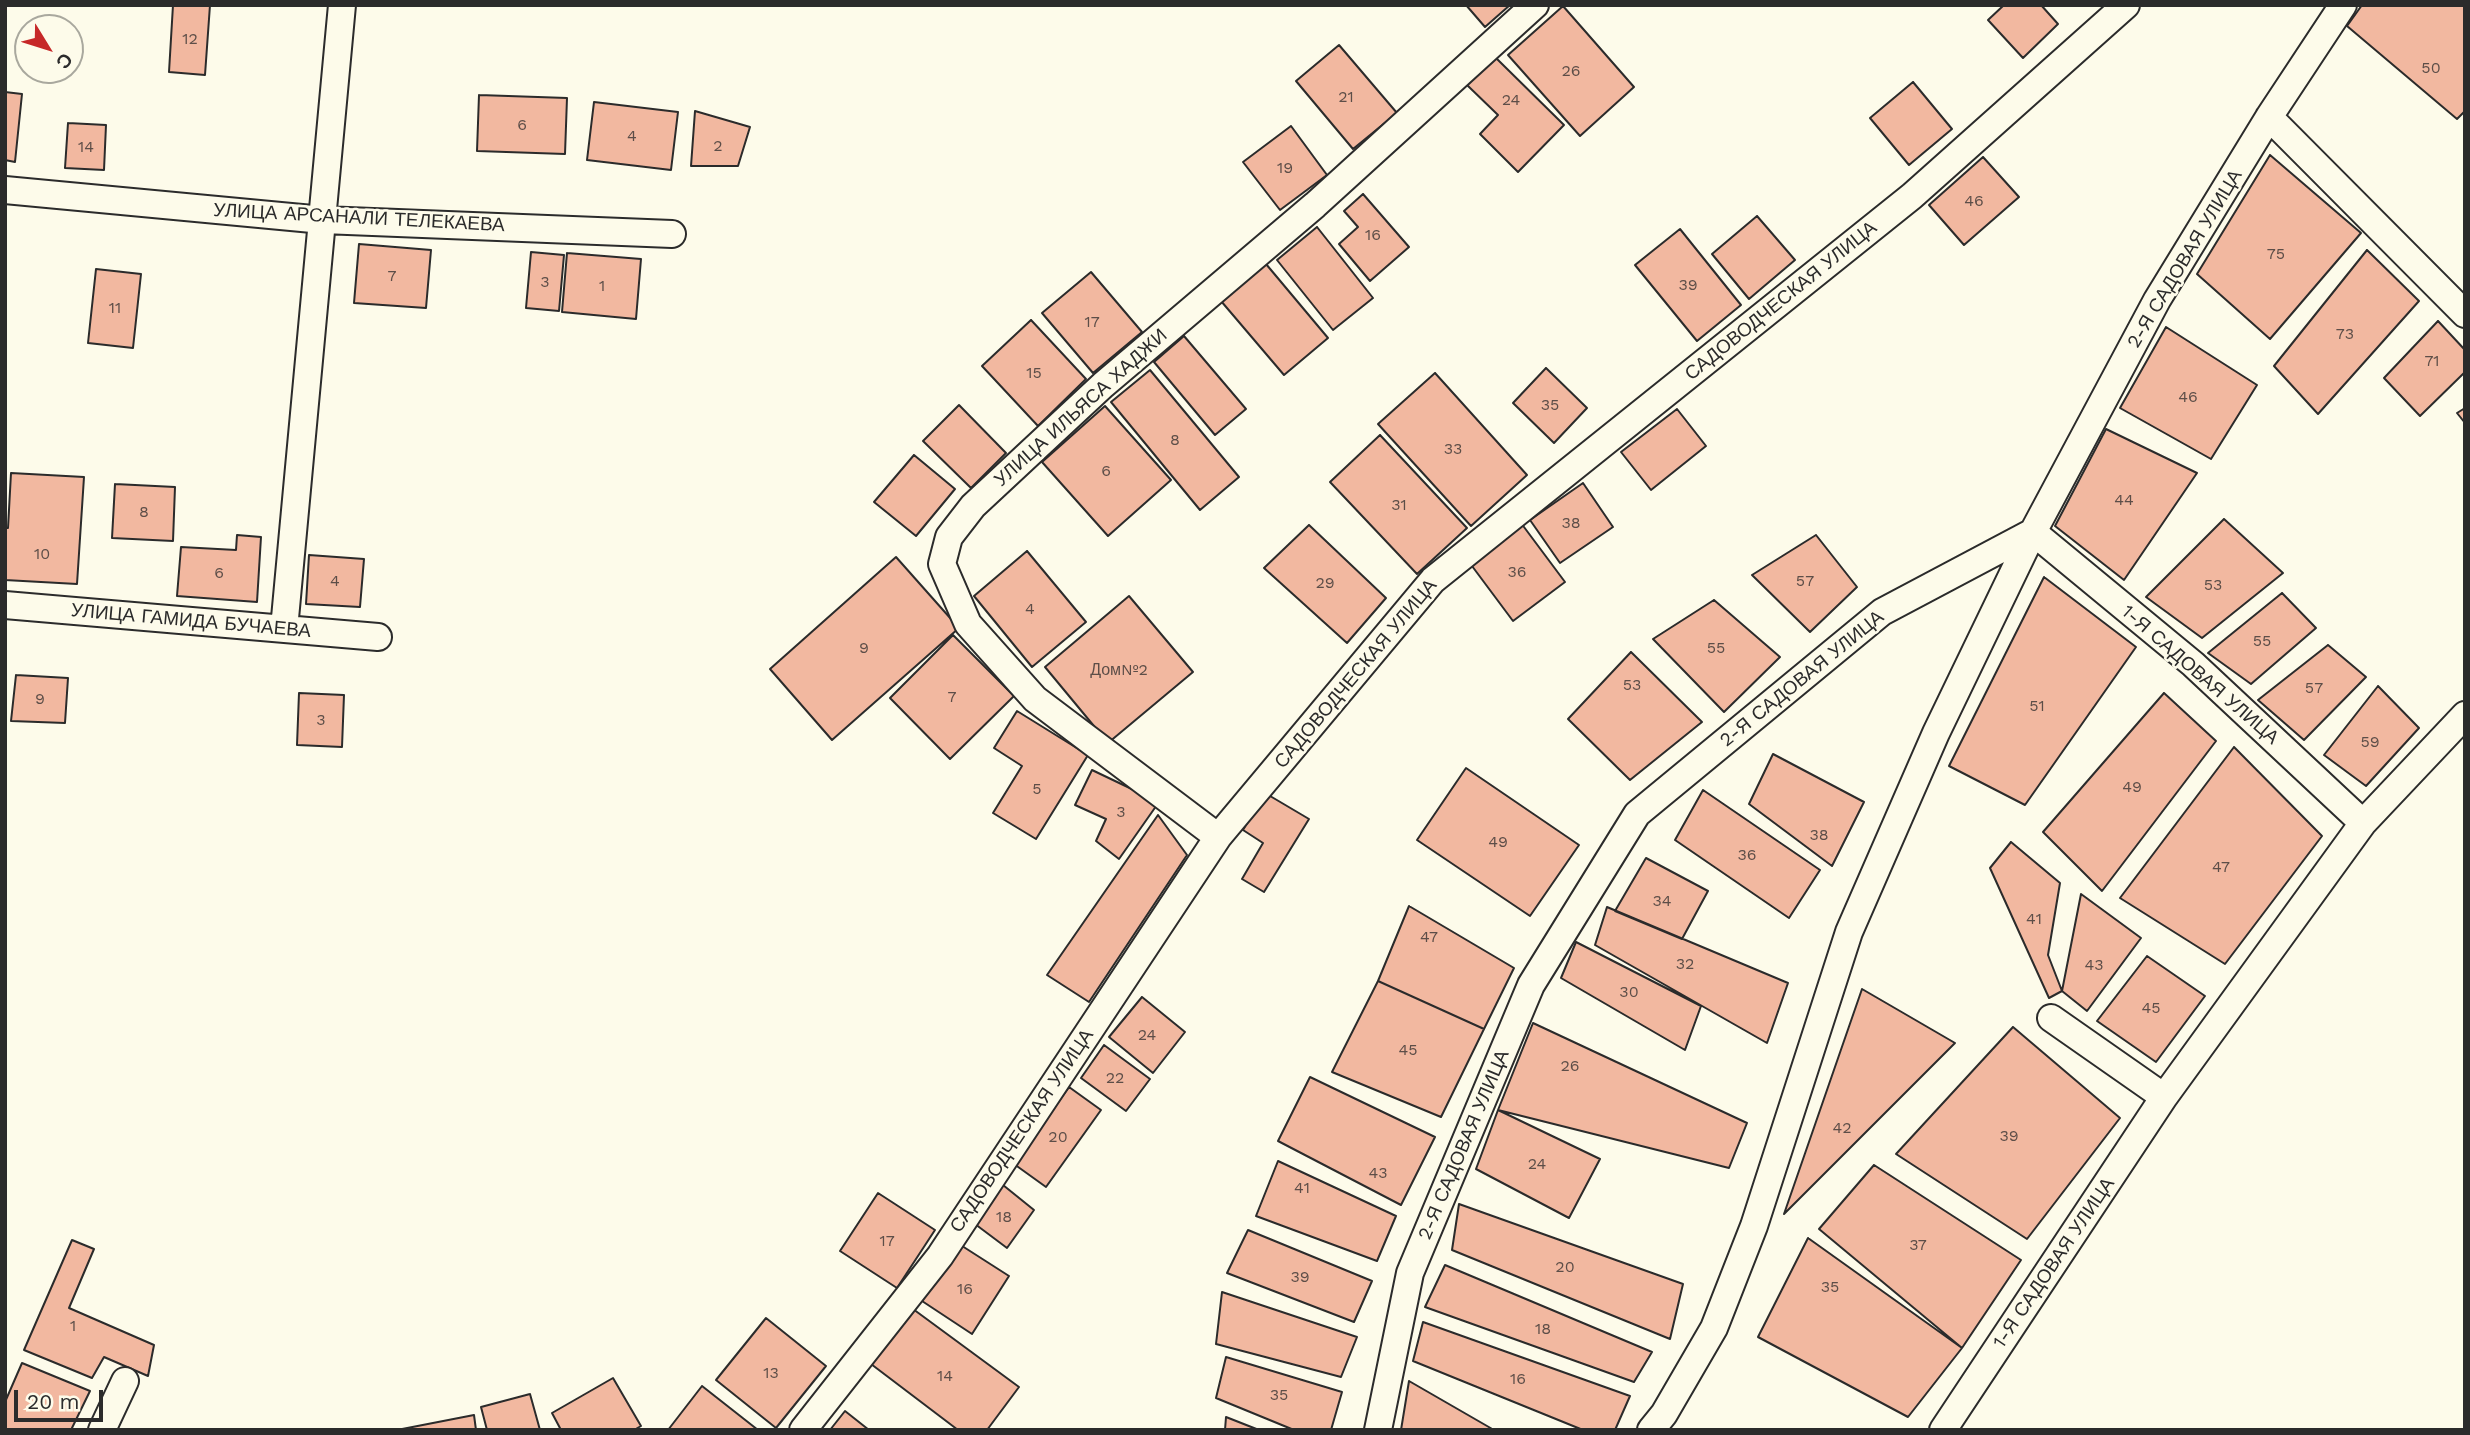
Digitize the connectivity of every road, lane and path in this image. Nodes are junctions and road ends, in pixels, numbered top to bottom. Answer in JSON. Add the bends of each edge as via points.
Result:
{"nodes":[{"id":1,"x":342,"y":5,"type":"edge"},
{"id":2,"x":1535,"y":5,"type":"edge"},
{"id":3,"x":2126,"y":5,"type":"edge"},
{"id":4,"x":2343,"y":5,"type":"edge"},
{"id":5,"x":2269,"y":117,"type":"junction"},
{"id":6,"x":5,"y":190,"type":"edge"},
{"id":7,"x":323,"y":220,"type":"junction"},
{"id":8,"x":672,"y":234,"type":"dead end"},
{"id":9,"x":2465,"y":314,"type":"edge"},
{"id":10,"x":2033,"y":532,"type":"junction"},
{"id":11,"x":5,"y":605,"type":"edge"},
{"id":12,"x":284,"y":629,"type":"junction"},
{"id":13,"x":377,"y":637,"type":"dead end"},
{"id":14,"x":2465,"y":715,"type":"edge"},
{"id":15,"x":2363,"y":823,"type":"junction"},
{"id":16,"x":1218,"y":837,"type":"junction"},
{"id":17,"x":2051,"y":1018,"type":"dead end"},
{"id":18,"x":2164,"y":1097,"type":"junction"},
{"id":19,"x":125,"y":1381,"type":"dead end"},
{"id":20,"x":102,"y":1430,"type":"edge"},
{"id":21,"x":803,"y":1430,"type":"edge"},
{"id":22,"x":1378,"y":1430,"type":"edge"},
{"id":23,"x":1651,"y":1430,"type":"edge"},
{"id":24,"x":1944,"y":1430,"type":"edge"}],
"edges":[{"from":1,"to":7,"type":"street"},
{"from":2,"to":16,"type":"street","name":"УЛИЦА ИЛЬЯСА ХАДЖИ","via":[[1315,205],[1103,384],[973,506],[948,537],[942,564],[968,624],[1026,690]]},
{"from":3,"to":16,"type":"street","name":"САДОВОДЧЕСКАЯ УЛИЦА","via":[[1912,196],[1433,580]]},
{"from":4,"to":5,"type":"street","name":"2-Я САДОВАЯ УЛИЦА"},
{"from":5,"to":9,"type":"street"},
{"from":5,"to":10,"type":"street","name":"2-Я САДОВАЯ УЛИЦА","via":[[2157,300]]},
{"from":6,"to":7,"type":"street","name":"УЛИЦА АРСАНАЛИ ТЕЛЕКАЕВА"},
{"from":7,"to":8,"type":"street","name":"УЛИЦА АРСАНАЛИ ТЕЛЕКАЕВА"},
{"from":7,"to":12,"type":"street"},
{"from":10,"to":15,"type":"street","name":"1-Я САДОВАЯ УЛИЦА","via":[[2193,664]]},
{"from":10,"to":22,"type":"street","name":"2-Я САДОВАЯ УЛИЦА","via":[[1882,612],[1637,814],[1531,985],[1410,1273]]},
{"from":10,"to":23,"type":"street","via":[[1936,733],[1849,932],[1754,1226],[1714,1328]]},
{"from":11,"to":12,"type":"street","name":"УЛИЦА ГАМИДА БУЧАЕВА"},
{"from":12,"to":13,"type":"street","name":"УЛИЦА ГАМИДА БУЧАЕВА"},
{"from":14,"to":15,"type":"street","name":"1-Я САДОВАЯ УЛИЦА"},
{"from":15,"to":18,"type":"street","name":"1-Я САДОВАЯ УЛИЦА"},
{"from":16,"to":21,"type":"street","name":"САДОВОДЧЕСКАЯ УЛИЦА","via":[[940,1256]]},
{"from":17,"to":18,"type":"street"},
{"from":18,"to":24,"type":"street","name":"1-Я САДОВАЯ УЛИЦА"},
{"from":19,"to":20,"type":"street"}]}
